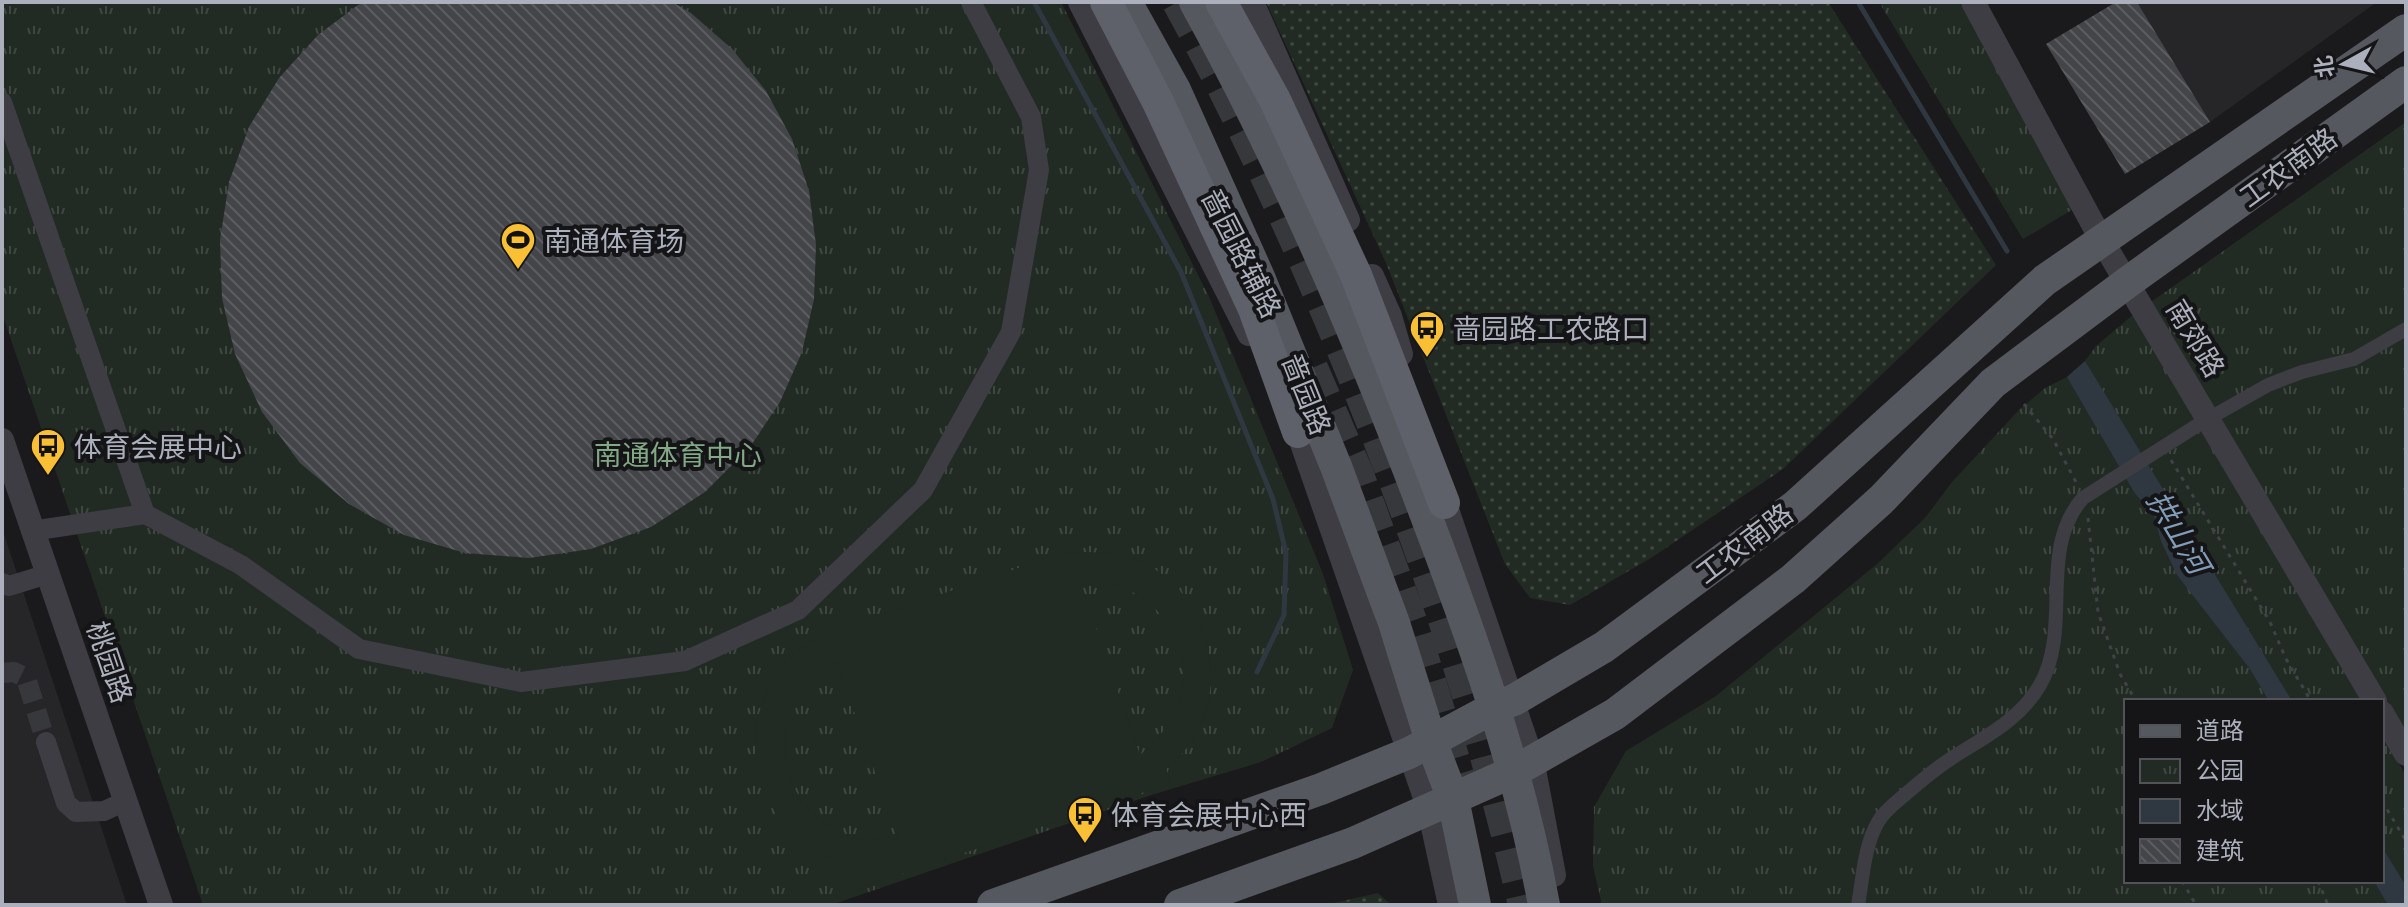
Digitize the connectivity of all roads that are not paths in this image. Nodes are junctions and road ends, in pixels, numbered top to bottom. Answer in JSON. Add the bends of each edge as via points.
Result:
{"nodes":[{"id":1,"x":971,"y":2,"type":"edge"},
{"id":2,"x":1080,"y":2,"type":"edge"},
{"id":3,"x":1106,"y":2,"type":"edge"},
{"id":4,"x":1126,"y":2,"type":"edge"},
{"id":5,"x":1195,"y":2,"type":"edge"},
{"id":6,"x":1221,"y":2,"type":"edge"},
{"id":7,"x":1252,"y":2,"type":"edge"},
{"id":8,"x":1973,"y":2,"type":"edge"},
{"id":9,"x":2406,"y":30,"type":"edge"},
{"id":10,"x":2406,"y":82,"type":"edge"},
{"id":11,"x":2,"y":102,"type":"edge"},
{"id":12,"x":2101,"y":239,"type":"junction"},
{"id":13,"x":2128,"y":282,"type":"junction"},
{"id":14,"x":2406,"y":329,"type":"edge"},
{"id":15,"x":1298,"y":432,"type":"junction"},
{"id":16,"x":2,"y":440,"type":"edge"},
{"id":17,"x":1444,"y":503,"type":"junction"},
{"id":18,"x":145,"y":514,"type":"junction"},
{"id":19,"x":31,"y":531,"type":"junction"},
{"id":20,"x":48,"y":574,"type":"junction"},
{"id":21,"x":2,"y":583,"type":"edge"},
{"id":22,"x":2374,"y":699,"type":"edge"},
{"id":23,"x":1504,"y":704,"type":"junction"},
{"id":24,"x":2384,"y":716,"type":"edge"},
{"id":25,"x":46,"y":742,"type":"tunnel mouth"},
{"id":26,"x":1420,"y":747,"type":"junction"},
{"id":27,"x":2406,"y":754,"type":"edge"},
{"id":28,"x":1523,"y":765,"type":"junction"},
{"id":29,"x":126,"y":801,"type":"junction"},
{"id":30,"x":1441,"y":804,"type":"junction"},
{"id":31,"x":161,"y":905,"type":"edge"},
{"id":32,"x":993,"y":905,"type":"edge"},
{"id":33,"x":1180,"y":905,"type":"edge"},
{"id":34,"x":1450,"y":905,"type":"edge"},
{"id":35,"x":1475,"y":905,"type":"edge"},
{"id":36,"x":1544,"y":905,"type":"edge"},
{"id":37,"x":1559,"y":905,"type":"edge"},
{"id":38,"x":1858,"y":905,"type":"edge"}],
"edges":[{"from":1,"to":18,"type":"street","via":[[1031,117],[1039,170],[1011,332],[923,490],[798,610],[685,661],[521,682],[359,649],[241,565]]},
{"from":2,"to":15,"type":"street","name":"啬园路辅路"},
{"from":3,"to":15,"type":"highway","via":[[1254,309]]},
{"from":4,"to":26,"type":"main road","name":"啬园路","via":[[1175,90],[1265,291],[1348,497],[1394,623]]},
{"from":5,"to":23,"type":"main road","via":[[1314,241]]},
{"from":6,"to":17,"type":"highway","via":[[1275,100],[1356,275]]},
{"from":7,"to":17,"type":"street","via":[[1390,316]]},
{"from":8,"to":12,"type":"street","name":"南郊路"},
{"from":9,"to":12,"type":"main road","name":"工农南路"},
{"from":10,"to":13,"type":"main road","name":"工农南路"},
{"from":11,"to":18,"type":"street"},
{"from":12,"to":13,"type":"street","name":"南郊路"},
{"from":12,"to":23,"type":"main road","name":"工农南路","via":[[2018,302],[1795,506],[1604,647]]},
{"from":13,"to":22,"type":"street","name":"南郊路"},
{"from":13,"to":28,"type":"main road","name":"工农南路","via":[[1993,383],[1881,500],[1793,579],[1615,714]]},
{"from":14,"to":38,"type":"street","via":[[2354,359],[2268,385],[2082,499],[2062,534],[2056,627],[2041,683],[2008,722],[1933,772],[1879,821]]},
{"from":15,"to":26,"type":"street","name":"啬园路辅路"},
{"from":16,"to":19,"type":"street","name":"桃园路"},
{"from":17,"to":23,"type":"street"},
{"from":18,"to":19,"type":"street"},
{"from":19,"to":20,"type":"street","name":"桃园路"},
{"from":20,"to":21,"type":"street","via":[[9,586]]},
{"from":20,"to":29,"type":"street","name":"桃园路"},
{"from":23,"to":26,"type":"main road","name":"工农南路"},
{"from":23,"to":28,"type":"main road"},
{"from":24,"to":27,"type":"street"},
{"from":25,"to":29,"type":"street","via":[[66,803],[76,812],[104,811]]},
{"from":26,"to":30,"type":"main road","name":"啬园路"},
{"from":26,"to":32,"type":"main road","name":"工农南路","via":[[1321,789]]},
{"from":28,"to":30,"type":"main road","name":"工农南路"},
{"from":28,"to":36,"type":"main road"},
{"from":28,"to":37,"type":"street"},
{"from":29,"to":31,"type":"street","name":"桃园路"},
{"from":30,"to":33,"type":"main road","name":"工农南路","via":[[1353,843]]},
{"from":30,"to":34,"type":"street"},
{"from":30,"to":35,"type":"main road","name":"啬园路"}]}
